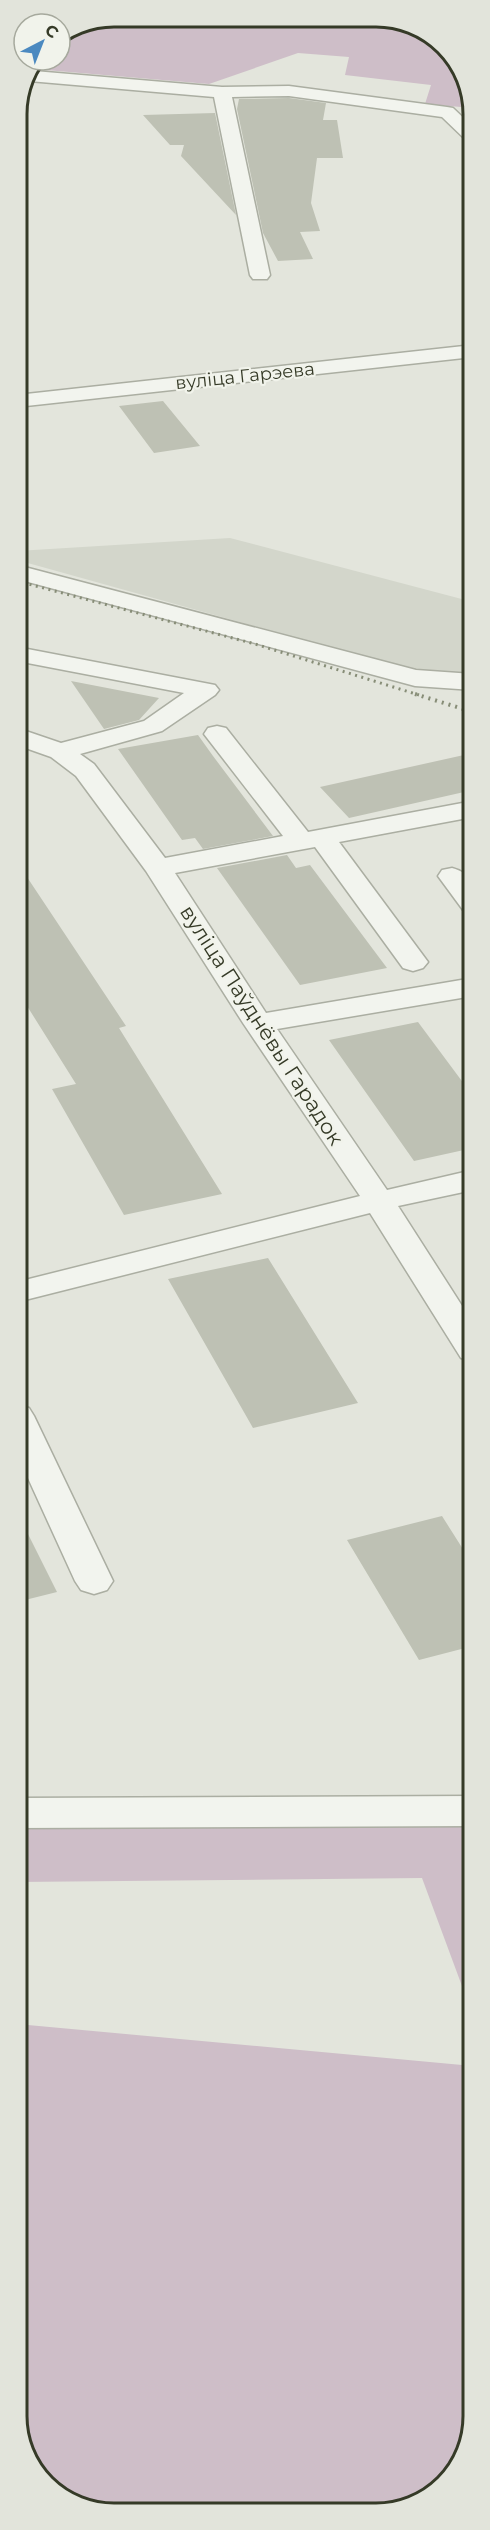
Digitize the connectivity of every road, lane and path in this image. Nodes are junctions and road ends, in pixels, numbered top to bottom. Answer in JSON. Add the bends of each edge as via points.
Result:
{"nodes":[{"id":1,"x":36,"y":76,"type":"edge"},
{"id":2,"x":222,"y":92,"type":"junction"},
{"id":3,"x":463,"y":127,"type":"edge"},
{"id":4,"x":260,"y":274,"type":"dead end"},
{"id":5,"x":463,"y":352,"type":"edge"},
{"id":6,"x":27,"y":400,"type":"edge"},
{"id":7,"x":27,"y":575,"type":"edge"},
{"id":8,"x":27,"y":656,"type":"edge"},
{"id":9,"x":463,"y":681,"type":"edge"},
{"id":10,"x":217,"y":734,"type":"dead end"},
{"id":11,"x":27,"y":739,"type":"edge"},
{"id":12,"x":60,"y":751,"type":"junction"},
{"id":13,"x":463,"y":811,"type":"edge"},
{"id":14,"x":312,"y":840,"type":"junction"},
{"id":15,"x":158,"y":868,"type":"junction"},
{"id":16,"x":452,"y":876,"type":"dead end"},
{"id":17,"x":463,"y":891,"type":"edge"},
{"id":18,"x":413,"y":962,"type":"dead end"},
{"id":19,"x":463,"y":989,"type":"edge"},
{"id":20,"x":258,"y":1023,"type":"junction"},
{"id":21,"x":463,"y":1182,"type":"edge"},
{"id":22,"x":379,"y":1201,"type":"junction"},
{"id":23,"x":27,"y":1289,"type":"edge"},
{"id":24,"x":463,"y":1334,"type":"edge"},
{"id":25,"x":27,"y":1437,"type":"edge"},
{"id":26,"x":94,"y":1581,"type":"dead end"},
{"id":27,"x":463,"y":1811,"type":"edge"},
{"id":28,"x":27,"y":1813,"type":"edge"}],
"edges":[{"from":1,"to":2,"type":"street"},
{"from":2,"to":3,"type":"street","via":[[289,91],[447,112]]},
{"from":2,"to":4,"type":"street"},
{"from":5,"to":6,"type":"street","name":"вуліца Гарэева"},
{"from":7,"to":9,"type":"street","via":[[415,678]]},
{"from":8,"to":12,"type":"street","via":[[206,690],[153,726]]},
{"from":10,"to":14,"type":"street"},
{"from":11,"to":12,"type":"street","name":"вуліца Паўднёвы Гарадок"},
{"from":12,"to":15,"type":"street","name":"вуліца Паўднёвы Гарадок","via":[[85,771]]},
{"from":13,"to":14,"type":"street"},
{"from":14,"to":15,"type":"street"},
{"from":14,"to":18,"type":"street"},
{"from":15,"to":20,"type":"street","name":"вуліца Паўднёвы Гарадок"},
{"from":16,"to":17,"type":"street"},
{"from":19,"to":20,"type":"street"},
{"from":20,"to":22,"type":"street","name":"вуліца Паўднёвы Гарадок"},
{"from":21,"to":22,"type":"street"},
{"from":22,"to":23,"type":"street"},
{"from":22,"to":24,"type":"street","name":"вуліца Паўднёвы Гарадок"},
{"from":25,"to":26,"type":"street"},
{"from":27,"to":28,"type":"street"}]}
